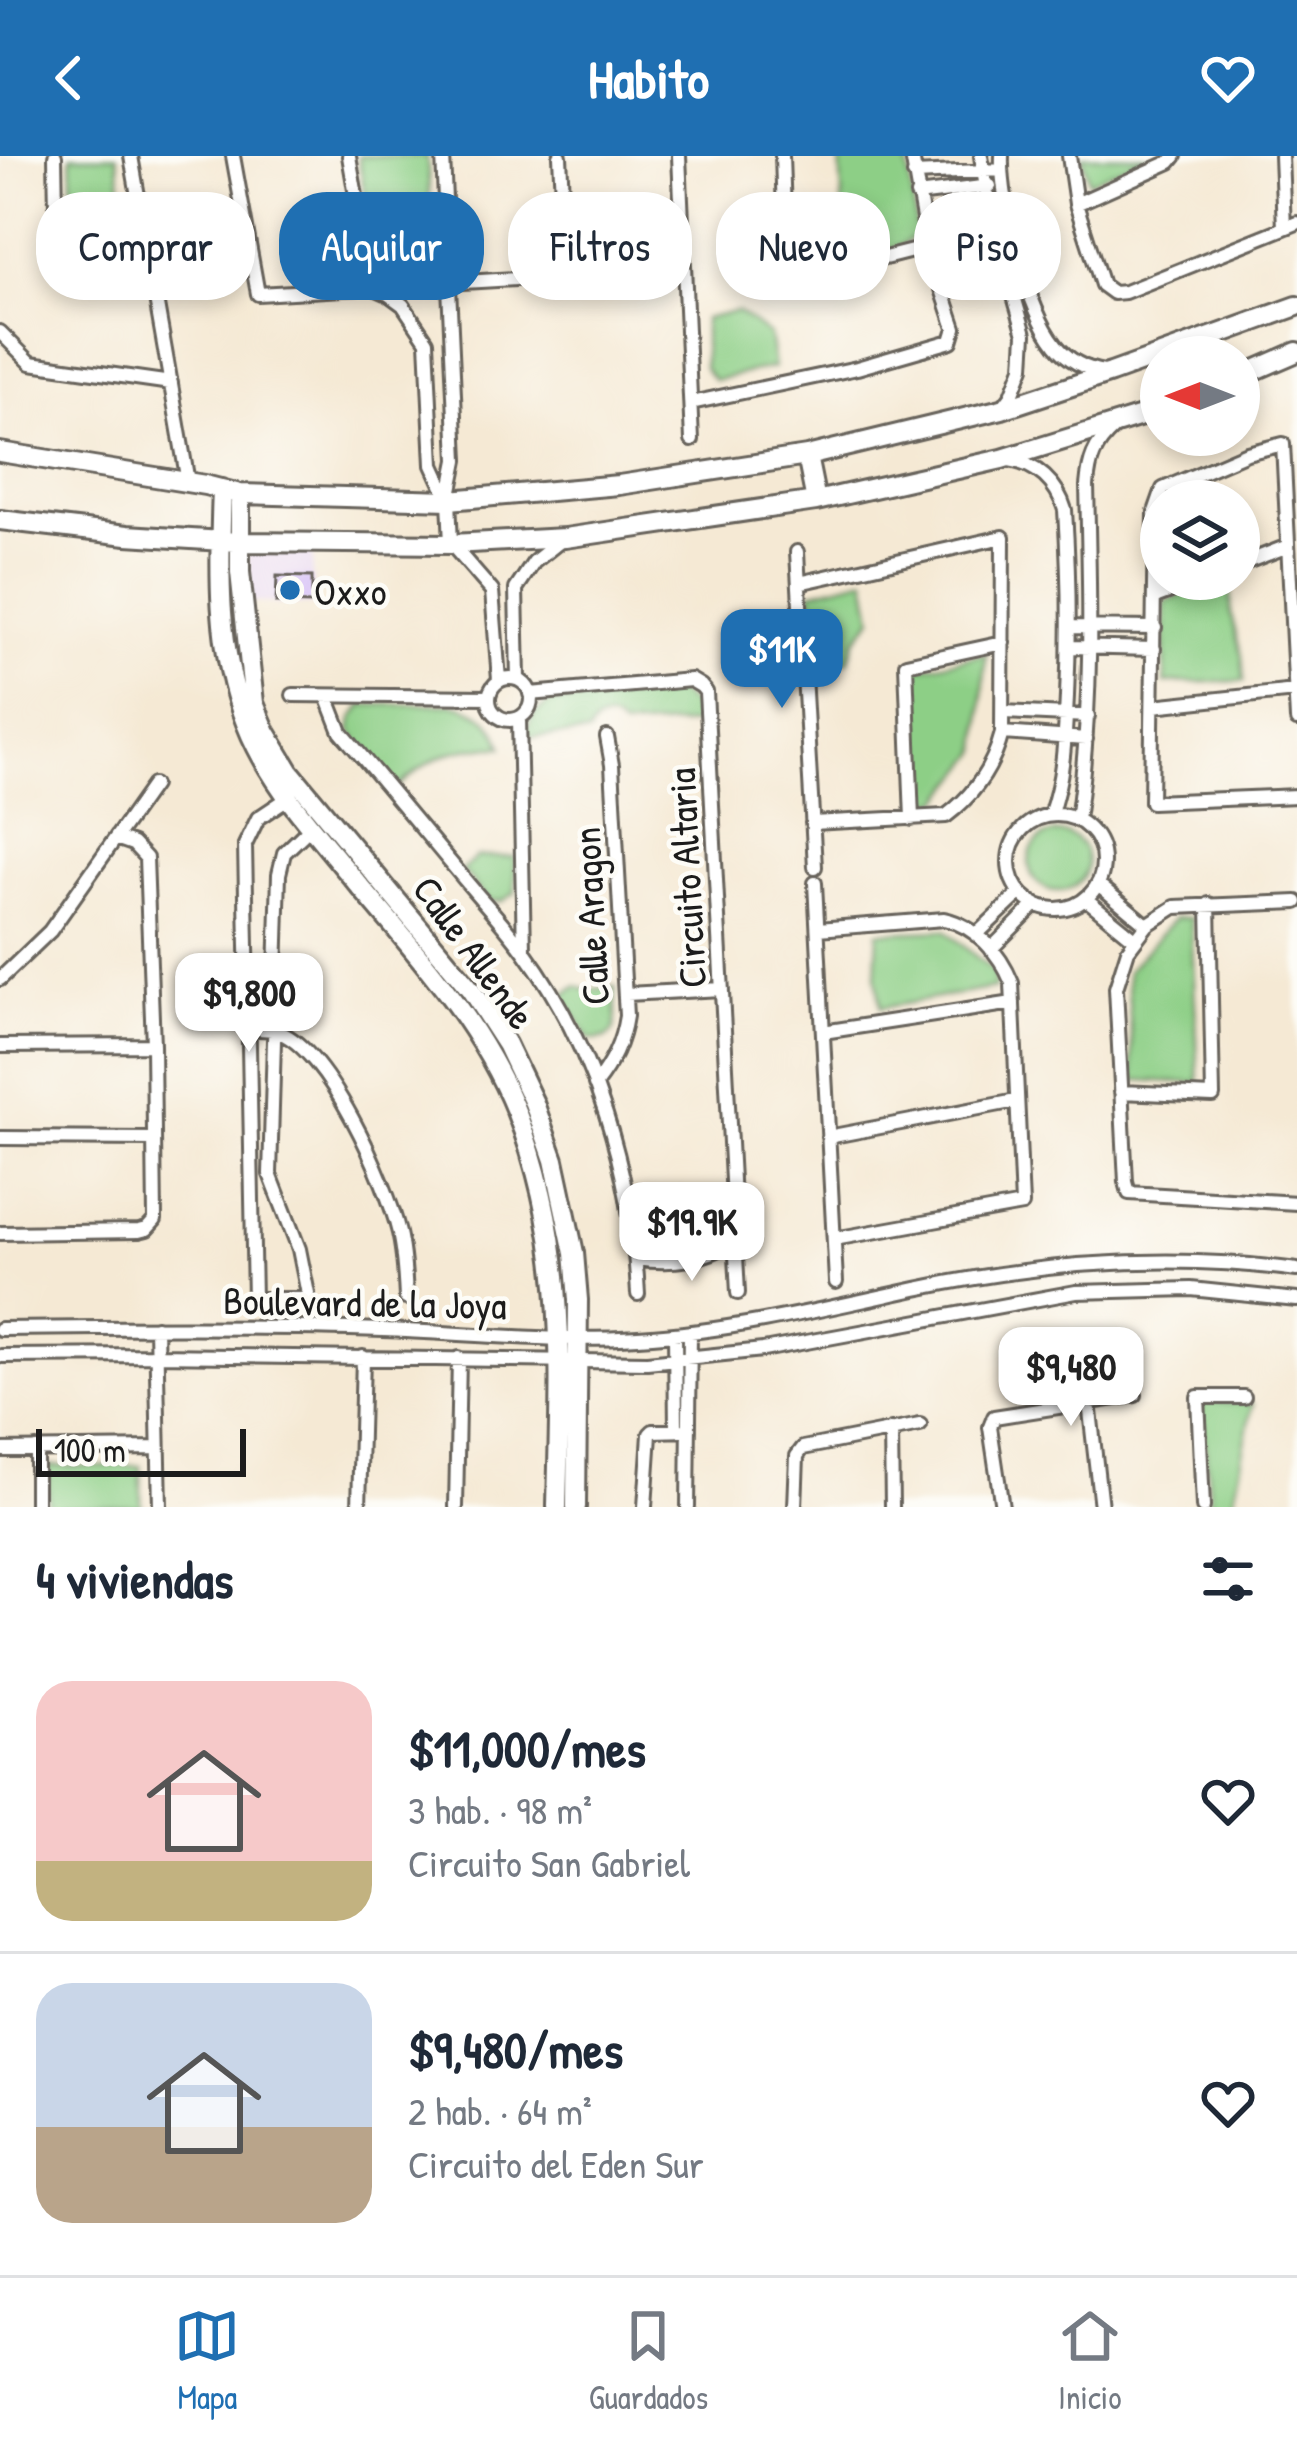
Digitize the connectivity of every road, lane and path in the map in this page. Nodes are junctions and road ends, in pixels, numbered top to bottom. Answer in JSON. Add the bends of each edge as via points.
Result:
{"nodes":[{"id":1,"x":56,"y":156,"type":"edge"},
{"id":2,"x":131,"y":156,"type":"edge"},
{"id":3,"x":233,"y":156,"type":"edge"},
{"id":4,"x":349,"y":156,"type":"edge"},
{"id":5,"x":443,"y":156,"type":"edge"},
{"id":6,"x":560,"y":156,"type":"edge"},
{"id":7,"x":680,"y":156,"type":"edge"},
{"id":8,"x":782,"y":156,"type":"edge"},
{"id":9,"x":912,"y":156,"type":"edge"},
{"id":10,"x":1069,"y":156,"type":"edge"},
{"id":11,"x":1175,"y":156,"type":"edge"},
{"id":12,"x":1281,"y":156,"type":"edge"},
{"id":13,"x":981,"y":163,"type":"edge"},
{"id":14,"x":1002,"y":170,"type":"edge"},
{"id":15,"x":914,"y":174,"type":"junction"},
{"id":16,"x":984,"y":187,"type":"junction"},
{"id":17,"x":56,"y":192,"type":"edge"},
{"id":18,"x":137,"y":192,"type":"edge"},
{"id":19,"x":355,"y":192,"type":"edge"},
{"id":20,"x":445,"y":192,"type":"edge"},
{"id":21,"x":562,"y":192,"type":"edge"},
{"id":22,"x":916,"y":192,"type":"edge"},
{"id":23,"x":942,"y":192,"type":"edge"},
{"id":24,"x":1076,"y":204,"type":"junction"},
{"id":25,"x":1291,"y":225,"type":"edge"},
{"id":26,"x":914,"y":251,"type":"edge"},
{"id":27,"x":279,"y":293,"type":"edge"},
{"id":28,"x":156,"y":300,"type":"edge"},
{"id":29,"x":396,"y":300,"type":"edge"},
{"id":30,"x":450,"y":300,"type":"edge"},
{"id":31,"x":946,"y":300,"type":"edge"},
{"id":32,"x":1293,"y":307,"type":"edge"},
{"id":33,"x":0,"y":332,"type":"edge"},
{"id":34,"x":1297,"y":332,"type":"edge"},
{"id":35,"x":452,"y":339,"type":"junction"},
{"id":36,"x":427,"y":340,"type":"junction"},
{"id":37,"x":1297,"y":352,"type":"edge"},
{"id":38,"x":1260,"y":368,"type":"edge"},
{"id":39,"x":1111,"y":374,"type":"junction"},
{"id":40,"x":171,"y":383,"type":"junction"},
{"id":41,"x":691,"y":404,"type":"junction"},
{"id":42,"x":1002,"y":409,"type":"junction"},
{"id":43,"x":1140,"y":417,"type":"edge"},
{"id":44,"x":1118,"y":424,"type":"junction"},
{"id":45,"x":692,"y":440,"type":"dead end"},
{"id":46,"x":0,"y":452,"type":"edge"},
{"id":47,"x":807,"y":456,"type":"junction"},
{"id":48,"x":1002,"y":459,"type":"junction"},
{"id":49,"x":1184,"y":480,"type":"edge"},
{"id":50,"x":188,"y":482,"type":"junction"},
{"id":51,"x":231,"y":492,"type":"junction"},
{"id":52,"x":449,"y":500,"type":"junction"},
{"id":53,"x":816,"y":501,"type":"junction"},
{"id":54,"x":0,"y":520,"type":"edge"},
{"id":55,"x":565,"y":538,"type":"junction"},
{"id":56,"x":229,"y":541,"type":"junction"},
{"id":57,"x":452,"y":544,"type":"junction"},
{"id":58,"x":1288,"y":547,"type":"junction"},
{"id":59,"x":797,"y":552,"type":"dead end"},
{"id":60,"x":1260,"y":557,"type":"edge"},
{"id":61,"x":799,"y":583,"type":"junction"},
{"id":62,"x":516,"y":589,"type":"junction"},
{"id":63,"x":492,"y":591,"type":"junction"},
{"id":64,"x":1155,"y":600,"type":"edge"},
{"id":65,"x":1070,"y":627,"type":"junction"},
{"id":66,"x":1091,"y":627,"type":"junction"},
{"id":67,"x":1154,"y":628,"type":"junction"},
{"id":68,"x":497,"y":640,"type":"junction"},
{"id":69,"x":515,"y":640,"type":"junction"},
{"id":70,"x":1004,"y":643,"type":"junction"},
{"id":71,"x":1070,"y":647,"type":"junction"},
{"id":72,"x":1090,"y":647,"type":"junction"},
{"id":73,"x":1154,"y":649,"type":"junction"},
{"id":74,"x":518,"y":679,"type":"junction"},
{"id":75,"x":499,"y":680,"type":"junction"},
{"id":76,"x":1295,"y":691,"type":"edge"},
{"id":77,"x":530,"y":694,"type":"junction"},
{"id":78,"x":293,"y":695,"type":"dead end"},
{"id":79,"x":327,"y":696,"type":"junction"},
{"id":80,"x":489,"y":697,"type":"junction"},
{"id":81,"x":1153,"y":706,"type":"junction"},
{"id":82,"x":1003,"y":712,"type":"junction"},
{"id":83,"x":1066,"y":715,"type":"junction"},
{"id":84,"x":1088,"y":716,"type":"junction"},
{"id":85,"x":519,"y":718,"type":"junction"},
{"id":86,"x":1297,"y":721,"type":"edge"},
{"id":87,"x":1002,"y":734,"type":"junction"},
{"id":88,"x":607,"y":736,"type":"dead end"},
{"id":89,"x":1064,"y":738,"type":"junction"},
{"id":90,"x":1086,"y":739,"type":"junction"},
{"id":91,"x":153,"y":785,"type":"dead end"},
{"id":92,"x":1297,"y":796,"type":"edge"},
{"id":93,"x":288,"y":798,"type":"junction"},
{"id":94,"x":1050,"y":815,"type":"junction"},
{"id":95,"x":912,"y":818,"type":"junction"},
{"id":96,"x":1077,"y":820,"type":"junction"},
{"id":97,"x":812,"y":823,"type":"junction"},
{"id":98,"x":311,"y":827,"type":"junction"},
{"id":99,"x":116,"y":838,"type":"junction"},
{"id":100,"x":814,"y":866,"type":"dead end"},
{"id":101,"x":815,"y":883,"type":"dead end"},
{"id":102,"x":1098,"y":884,"type":"junction"},
{"id":103,"x":1020,"y":893,"type":"junction"},
{"id":104,"x":1086,"y":899,"type":"junction"},
{"id":105,"x":1297,"y":902,"type":"edge"},
{"id":106,"x":1209,"y":904,"type":"junction"},
{"id":107,"x":1035,"y":905,"type":"junction"},
{"id":108,"x":1147,"y":925,"type":"junction"},
{"id":109,"x":818,"y":929,"type":"junction"},
{"id":110,"x":976,"y":935,"type":"junction"},
{"id":111,"x":1135,"y":939,"type":"junction"},
{"id":112,"x":991,"y":949,"type":"junction"},
{"id":113,"x":524,"y":951,"type":"junction"},
{"id":114,"x":0,"y":979,"type":"edge"},
{"id":115,"x":722,"y":989,"type":"junction"},
{"id":116,"x":626,"y":994,"type":"junction"},
{"id":117,"x":1013,"y":1003,"type":"junction"},
{"id":118,"x":249,"y":1029,"type":"junction"},
{"id":119,"x":273,"y":1029,"type":"junction"},
{"id":120,"x":823,"y":1032,"type":"junction"},
{"id":121,"x":153,"y":1045,"type":"junction"},
{"id":122,"x":0,"y":1046,"type":"edge"},
{"id":123,"x":595,"y":1085,"type":"junction"},
{"id":124,"x":1121,"y":1093,"type":"junction"},
{"id":125,"x":1016,"y":1101,"type":"junction"},
{"id":126,"x":828,"y":1137,"type":"junction"},
{"id":127,"x":0,"y":1138,"type":"edge"},
{"id":128,"x":154,"y":1138,"type":"junction"},
{"id":129,"x":270,"y":1174,"type":"junction"},
{"id":130,"x":253,"y":1175,"type":"junction"},
{"id":131,"x":1297,"y":1203,"type":"edge"},
{"id":132,"x":0,"y":1233,"type":"edge"},
{"id":133,"x":834,"y":1239,"type":"junction"},
{"id":134,"x":735,"y":1241,"type":"junction"},
{"id":135,"x":636,"y":1259,"type":"junction"},
{"id":136,"x":1297,"y":1270,"type":"edge"},
{"id":137,"x":836,"y":1282,"type":"dead end"},
{"id":138,"x":738,"y":1293,"type":"dead end"},
{"id":139,"x":638,"y":1294,"type":"dead end"},
{"id":140,"x":406,"y":1298,"type":"dead end"},
{"id":141,"x":1297,"y":1300,"type":"edge"},
{"id":142,"x":155,"y":1327,"type":"junction"},
{"id":143,"x":0,"y":1330,"type":"edge"},
{"id":144,"x":683,"y":1333,"type":"junction"},
{"id":145,"x":570,"y":1338,"type":"junction"},
{"id":146,"x":156,"y":1355,"type":"junction"},
{"id":147,"x":0,"y":1356,"type":"edge"},
{"id":148,"x":363,"y":1358,"type":"junction"},
{"id":149,"x":459,"y":1358,"type":"junction"},
{"id":150,"x":683,"y":1360,"type":"junction"},
{"id":151,"x":569,"y":1362,"type":"junction"},
{"id":152,"x":1135,"y":1395,"type":"dead end"},
{"id":153,"x":1244,"y":1396,"type":"dead end"},
{"id":154,"x":1089,"y":1402,"type":"junction"},
{"id":155,"x":920,"y":1425,"type":"dead end"},
{"id":156,"x":682,"y":1430,"type":"junction"},
{"id":157,"x":891,"y":1430,"type":"junction"},
{"id":158,"x":158,"y":1448,"type":"junction"},
{"id":159,"x":35,"y":1449,"type":"junction"},
{"id":160,"x":0,"y":1450,"type":"edge"},
{"id":161,"x":36,"y":1507,"type":"edge"},
{"id":162,"x":160,"y":1507,"type":"edge"},
{"id":163,"x":359,"y":1507,"type":"edge"},
{"id":164,"x":456,"y":1507,"type":"edge"},
{"id":165,"x":557,"y":1507,"type":"edge"},
{"id":166,"x":576,"y":1507,"type":"edge"},
{"id":167,"x":645,"y":1507,"type":"edge"},
{"id":168,"x":688,"y":1507,"type":"edge"},
{"id":169,"x":795,"y":1507,"type":"edge"},
{"id":170,"x":892,"y":1507,"type":"edge"},
{"id":171,"x":1001,"y":1507,"type":"edge"},
{"id":172,"x":1101,"y":1507,"type":"edge"},
{"id":173,"x":1203,"y":1507,"type":"edge"}],
"edges":[{"from":1,"to":17,"type":"street"},
{"from":2,"to":18,"type":"street"},
{"from":3,"to":27,"type":"street","via":[[258,294]]},
{"from":4,"to":19,"type":"street"},
{"from":5,"to":20,"type":"street"},
{"from":6,"to":21,"type":"street"},
{"from":7,"to":41,"type":"street"},
{"from":8,"to":26,"type":"street","via":[[790,277]]},
{"from":9,"to":15,"type":"street"},
{"from":10,"to":24,"type":"street"},
{"from":11,"to":24,"type":"street"},
{"from":12,"to":25,"type":"street"},
{"from":13,"to":14,"type":"street"},
{"from":13,"to":15,"type":"street"},
{"from":13,"to":16,"type":"street"},
{"from":14,"to":16,"type":"street"},
{"from":14,"to":39,"type":"street","via":[[1021,264],[1045,329],[1065,355]]},
{"from":15,"to":22,"type":"street"},
{"from":16,"to":23,"type":"street"},
{"from":16,"to":42,"type":"street","via":[[1024,334],[1023,368]]},
{"from":24,"to":25,"type":"street","via":[[1102,285],[1118,293]]},
{"from":28,"to":40,"type":"street"},
{"from":29,"to":36,"type":"street"},
{"from":30,"to":35,"type":"street"},
{"from":31,"to":41,"type":"street","via":[[951,341]]},
{"from":32,"to":34,"type":"main road"},
{"from":32,"to":39,"type":"main road"},
{"from":33,"to":40,"type":"street","via":[[31,363]]},
{"from":35,"to":36,"type":"street"},
{"from":35,"to":52,"type":"street","via":[[457,460]]},
{"from":36,"to":52,"type":"street","via":[[433,465]]},
{"from":37,"to":38,"type":"main road"},
{"from":39,"to":42,"type":"main road"},
{"from":40,"to":50,"type":"street"},
{"from":41,"to":45,"type":"street"},
{"from":42,"to":47,"type":"main road"},
{"from":43,"to":44,"type":"main road"},
{"from":44,"to":48,"type":"main road"},
{"from":44,"to":66,"type":"street","via":[[1089,463]]},
{"from":46,"to":50,"type":"main road"},
{"from":47,"to":52,"type":"main road"},
{"from":47,"to":53,"type":"main road"},
{"from":48,"to":53,"type":"main road"},
{"from":48,"to":65,"type":"street","via":[[1024,462],[1059,492]]},
{"from":49,"to":58,"type":"street","via":[[1283,444]]},
{"from":50,"to":51,"type":"main road"},
{"from":51,"to":52,"type":"main road"},
{"from":51,"to":56,"type":"main road"},
{"from":52,"to":57,"type":"street"},
{"from":53,"to":55,"type":"main road"},
{"from":54,"to":56,"type":"main road"},
{"from":55,"to":57,"type":"main road"},
{"from":55,"to":62,"type":"street"},
{"from":56,"to":57,"type":"main road"},
{"from":56,"to":93,"type":"main road","name":"Calle Allende","via":[[224,633],[231,679],[255,746]]},
{"from":56,"to":145,"type":"main road","name":"Calle Allende","via":[[254,703],[266,732],[290,772],[471,990],[534,1102],[574,1253]]},
{"from":57,"to":63,"type":"street"},
{"from":58,"to":60,"type":"street"},
{"from":58,"to":76,"type":"street"},
{"from":59,"to":61,"type":"street"},
{"from":61,"to":70,"type":"street","via":[[1003,537]]},
{"from":61,"to":97,"type":"street"},
{"from":62,"to":63,"type":"street"},
{"from":62,"to":69,"type":"street"},
{"from":63,"to":68,"type":"street"},
{"from":64,"to":67,"type":"street"},
{"from":65,"to":66,"type":"street"},
{"from":65,"to":71,"type":"street"},
{"from":66,"to":67,"type":"street"},
{"from":66,"to":72,"type":"street"},
{"from":67,"to":73,"type":"street"},
{"from":68,"to":69,"type":"street"},
{"from":68,"to":75,"type":"street"},
{"from":69,"to":74,"type":"street"},
{"from":70,"to":82,"type":"street"},
{"from":70,"to":95,"type":"street","via":[[906,664]]},
{"from":71,"to":72,"type":"street"},
{"from":71,"to":83,"type":"street"},
{"from":72,"to":73,"type":"street"},
{"from":72,"to":84,"type":"street"},
{"from":73,"to":81,"type":"street"},
{"from":74,"to":75,"type":"street"},
{"from":74,"to":77,"type":"street"},
{"from":75,"to":80,"type":"street"},
{"from":76,"to":81,"type":"street"},
{"from":76,"to":86,"type":"street"},
{"from":77,"to":85,"type":"street"},
{"from":77,"to":115,"type":"street","name":"Circuito Altaria","via":[[691,680],[706,692]]},
{"from":78,"to":79,"type":"street"},
{"from":79,"to":80,"type":"street"},
{"from":79,"to":113,"type":"street","via":[[341,732]]},
{"from":80,"to":85,"type":"street","via":[[497,717]]},
{"from":81,"to":92,"type":"street","via":[[1151,802]]},
{"from":82,"to":83,"type":"street"},
{"from":82,"to":87,"type":"street"},
{"from":83,"to":84,"type":"street"},
{"from":83,"to":89,"type":"street"},
{"from":84,"to":90,"type":"street"},
{"from":85,"to":113,"type":"street"},
{"from":87,"to":89,"type":"street"},
{"from":87,"to":95,"type":"street","via":[[962,804],[946,816]]},
{"from":88,"to":116,"type":"street","name":"Calle Aragon"},
{"from":89,"to":90,"type":"street"},
{"from":89,"to":94,"type":"street"},
{"from":90,"to":96,"type":"street"},
{"from":91,"to":99,"type":"street"},
{"from":93,"to":98,"type":"main road","name":"Calle Allende"},
{"from":93,"to":118,"type":"street","via":[[258,818],[245,845]]},
{"from":94,"to":96,"type":"street"},
{"from":94,"to":103,"type":"street","via":[[1023,828],[1012,845],[1010,875]]},
{"from":95,"to":97,"type":"street"},
{"from":96,"to":102,"type":"street","via":[[1099,843]]},
{"from":97,"to":100,"type":"street"},
{"from":98,"to":119,"type":"street","via":[[280,863]]},
{"from":98,"to":145,"type":"main road","name":"Calle Allende","via":[[441,984],[487,1054],[514,1108],[546,1210]]},
{"from":99,"to":114,"type":"street","via":[[50,931]]},
{"from":99,"to":121,"type":"street","via":[[146,858]]},
{"from":101,"to":109,"type":"street"},
{"from":102,"to":104,"type":"street"},
{"from":102,"to":108,"type":"street"},
{"from":103,"to":107,"type":"street"},
{"from":103,"to":110,"type":"street"},
{"from":104,"to":107,"type":"street","via":[[1061,910]]},
{"from":104,"to":111,"type":"street"},
{"from":105,"to":106,"type":"street"},
{"from":106,"to":108,"type":"street","via":[[1174,907]]},
{"from":106,"to":124,"type":"street","via":[[1213,1096]]},
{"from":107,"to":112,"type":"street"},
{"from":108,"to":111,"type":"street"},
{"from":109,"to":110,"type":"street","via":[[944,919]]},
{"from":109,"to":120,"type":"street"},
{"from":110,"to":112,"type":"street"},
{"from":111,"to":124,"type":"street","via":[[1116,988]]},
{"from":112,"to":117,"type":"street","via":[[1005,965]]},
{"from":113,"to":123,"type":"street"},
{"from":115,"to":116,"type":"street"},
{"from":115,"to":134,"type":"street","name":"Circuito Altaria"},
{"from":116,"to":123,"type":"street","name":"Calle Aragon","via":[[623,1036]]},
{"from":117,"to":120,"type":"street"},
{"from":117,"to":125,"type":"street"},
{"from":118,"to":119,"type":"street"},
{"from":118,"to":130,"type":"street"},
{"from":119,"to":129,"type":"street"},
{"from":119,"to":140,"type":"street","via":[[306,1052],[362,1136],[400,1234]]},
{"from":120,"to":126,"type":"street"},
{"from":121,"to":122,"type":"street"},
{"from":121,"to":128,"type":"street"},
{"from":123,"to":135,"type":"street","via":[[618,1154]]},
{"from":124,"to":131,"type":"street","via":[[1130,1193]]},
{"from":125,"to":126,"type":"street"},
{"from":125,"to":133,"type":"street","via":[[1022,1205]]},
{"from":126,"to":133,"type":"street"},
{"from":127,"to":128,"type":"street"},
{"from":128,"to":132,"type":"street","via":[[154,1220],[147,1229]]},
{"from":129,"to":130,"type":"street"},
{"from":129,"to":130,"type":"street","via":[[299,1249],[306,1299],[254,1298]]},
{"from":133,"to":137,"type":"street"},
{"from":134,"to":135,"type":"street","via":[[698,1258]]},
{"from":134,"to":138,"type":"street","name":"Circuito Altaria"},
{"from":135,"to":139,"type":"street"},
{"from":136,"to":144,"type":"street","name":"Boulevard de la Joya","via":[[1097,1264]]},
{"from":141,"to":150,"type":"street","name":"Boulevard de la Joya","via":[[1191,1289],[1076,1292]]},
{"from":142,"to":143,"type":"street","name":"Boulevard de la Joya"},
{"from":142,"to":145,"type":"street","name":"Boulevard de la Joya"},
{"from":142,"to":146,"type":"street"},
{"from":144,"to":145,"type":"street","name":"Boulevard de la Joya"},
{"from":144,"to":150,"type":"street"},
{"from":145,"to":151,"type":"main road","name":"Calle Allende"},
{"from":146,"to":147,"type":"street","name":"Boulevard de la Joya"},
{"from":146,"to":148,"type":"street","name":"Boulevard de la Joya"},
{"from":146,"to":158,"type":"street"},
{"from":148,"to":149,"type":"street","name":"Boulevard de la Joya"},
{"from":148,"to":163,"type":"street"},
{"from":149,"to":151,"type":"street","name":"Boulevard de la Joya"},
{"from":149,"to":164,"type":"street"},
{"from":150,"to":151,"type":"street","name":"Boulevard de la Joya"},
{"from":150,"to":156,"type":"street"},
{"from":151,"to":165,"type":"main road","name":"Calle Allende"},
{"from":151,"to":166,"type":"main road","name":"Calle Allende"},
{"from":152,"to":154,"type":"street"},
{"from":153,"to":173,"type":"street","via":[[1198,1397]]},
{"from":154,"to":171,"type":"street","via":[[992,1419]]},
{"from":154,"to":172,"type":"street"},
{"from":155,"to":157,"type":"street"},
{"from":156,"to":167,"type":"street","via":[[650,1434]]},
{"from":156,"to":168,"type":"street"},
{"from":157,"to":169,"type":"street","via":[[803,1448]]},
{"from":157,"to":170,"type":"street"},
{"from":158,"to":159,"type":"street"},
{"from":158,"to":162,"type":"street"},
{"from":159,"to":160,"type":"street"},
{"from":159,"to":161,"type":"street"}]}
